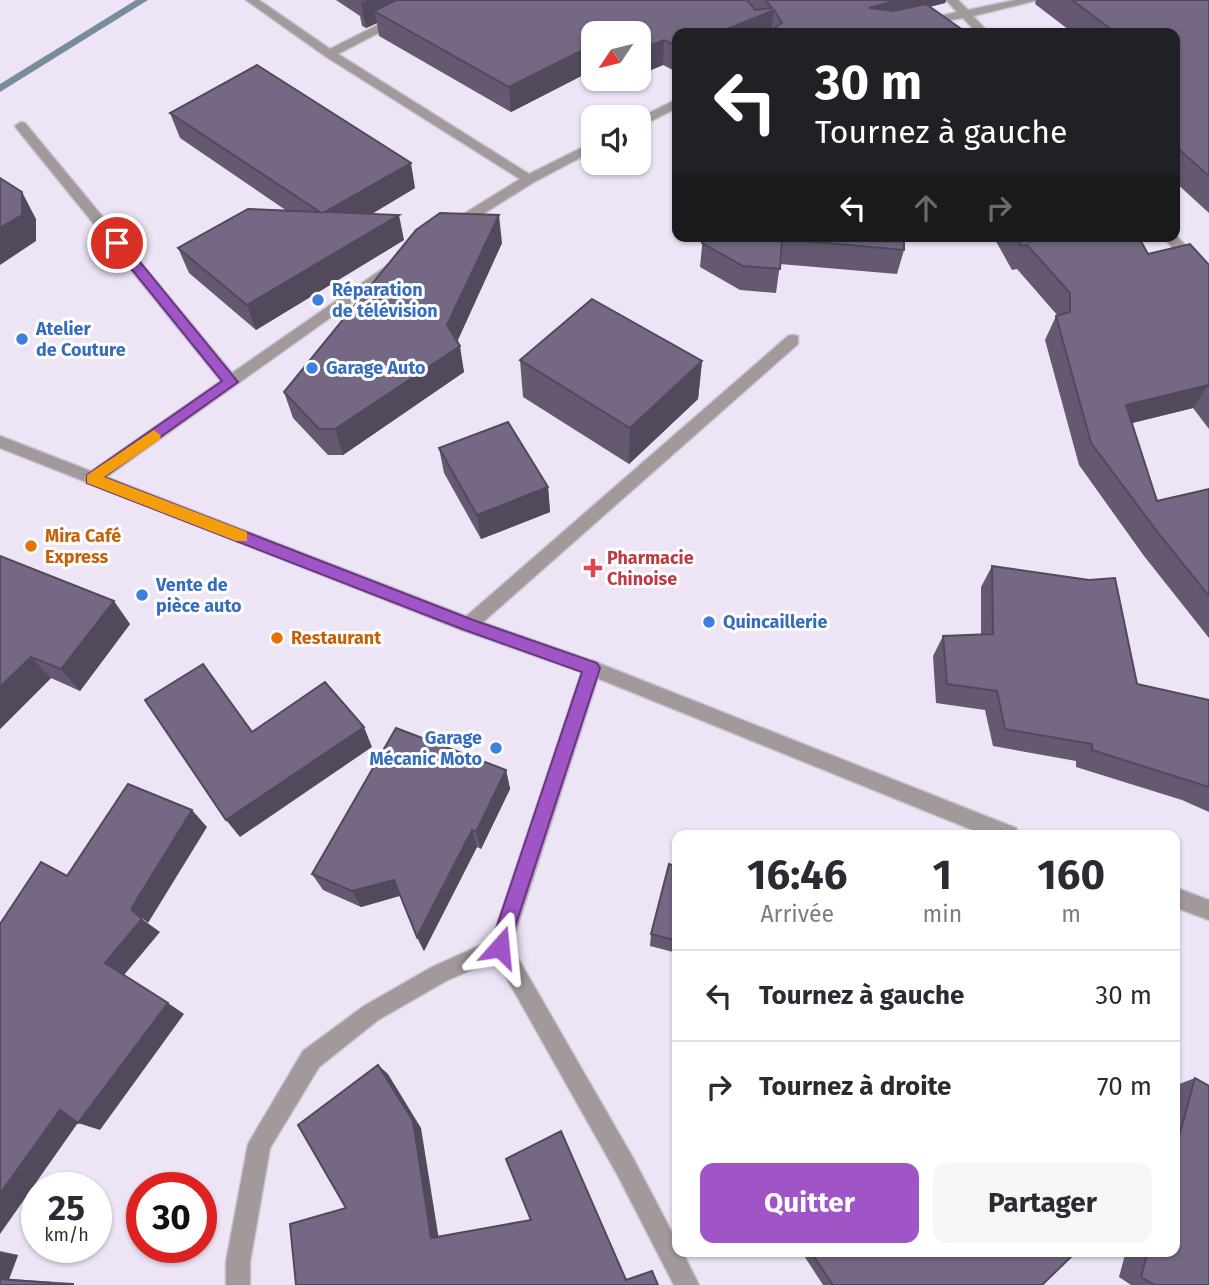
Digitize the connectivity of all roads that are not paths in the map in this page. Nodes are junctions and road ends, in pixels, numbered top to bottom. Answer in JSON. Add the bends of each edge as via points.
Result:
{"nodes":[{"id":1,"x":252,"y":0,"type":"edge"},
{"id":2,"x":436,"y":0,"type":"edge"},
{"id":3,"x":951,"y":0,"type":"edge"},
{"id":4,"x":1032,"y":0,"type":"edge"},
{"id":5,"x":965,"y":14,"type":"junction"},
{"id":6,"x":912,"y":25,"type":"edge"},
{"id":7,"x":978,"y":28,"type":"edge"},
{"id":8,"x":329,"y":54,"type":"junction"},
{"id":9,"x":672,"y":106,"type":"edge"},
{"id":10,"x":651,"y":117,"type":"edge"},
{"id":11,"x":22,"y":126,"type":"dead end"},
{"id":12,"x":581,"y":152,"type":"edge"},
{"id":13,"x":529,"y":179,"type":"junction"},
{"id":14,"x":436,"y":237,"type":"edge"},
{"id":15,"x":1174,"y":242,"type":"edge"},
{"id":16,"x":403,"y":261,"type":"edge"},
{"id":17,"x":1209,"y":280,"type":"edge"},
{"id":18,"x":793,"y":340,"type":"dead end"},
{"id":19,"x":231,"y":382,"type":"junction"},
{"id":20,"x":0,"y":442,"type":"edge"},
{"id":21,"x":92,"y":479,"type":"junction"},
{"id":22,"x":468,"y":625,"type":"junction"},
{"id":23,"x":592,"y":668,"type":"junction"},
{"id":24,"x":997,"y":830,"type":"edge"},
{"id":25,"x":1180,"y":899,"type":"edge"},
{"id":26,"x":1209,"y":910,"type":"edge"},
{"id":27,"x":500,"y":947,"type":"junction"},
{"id":28,"x":672,"y":1256,"type":"edge"},
{"id":29,"x":672,"y":1257,"type":"edge"},
{"id":30,"x":238,"y":1285,"type":"edge"},
{"id":31,"x":687,"y":1285,"type":"edge"}],
"edges":[{"from":1,"to":8,"type":"street"},
{"from":2,"to":8,"type":"street"},
{"from":3,"to":5,"type":"street"},
{"from":4,"to":5,"type":"street"},
{"from":5,"to":6,"type":"street"},
{"from":5,"to":7,"type":"street"},
{"from":8,"to":13,"type":"street"},
{"from":9,"to":10,"type":"street"},
{"from":11,"to":19,"type":"street"},
{"from":12,"to":13,"type":"street"},
{"from":13,"to":14,"type":"street"},
{"from":15,"to":17,"type":"street"},
{"from":16,"to":19,"type":"street"},
{"from":18,"to":22,"type":"street"},
{"from":19,"to":21,"type":"street"},
{"from":20,"to":21,"type":"street"},
{"from":21,"to":22,"type":"street"},
{"from":22,"to":23,"type":"street"},
{"from":23,"to":24,"type":"street"},
{"from":23,"to":27,"type":"street"},
{"from":25,"to":26,"type":"street"},
{"from":27,"to":28,"type":"street"},
{"from":27,"to":30,"type":"street","via":[[439,974],[371,1013],[311,1059],[259,1144]]},
{"from":29,"to":31,"type":"street"}]}
